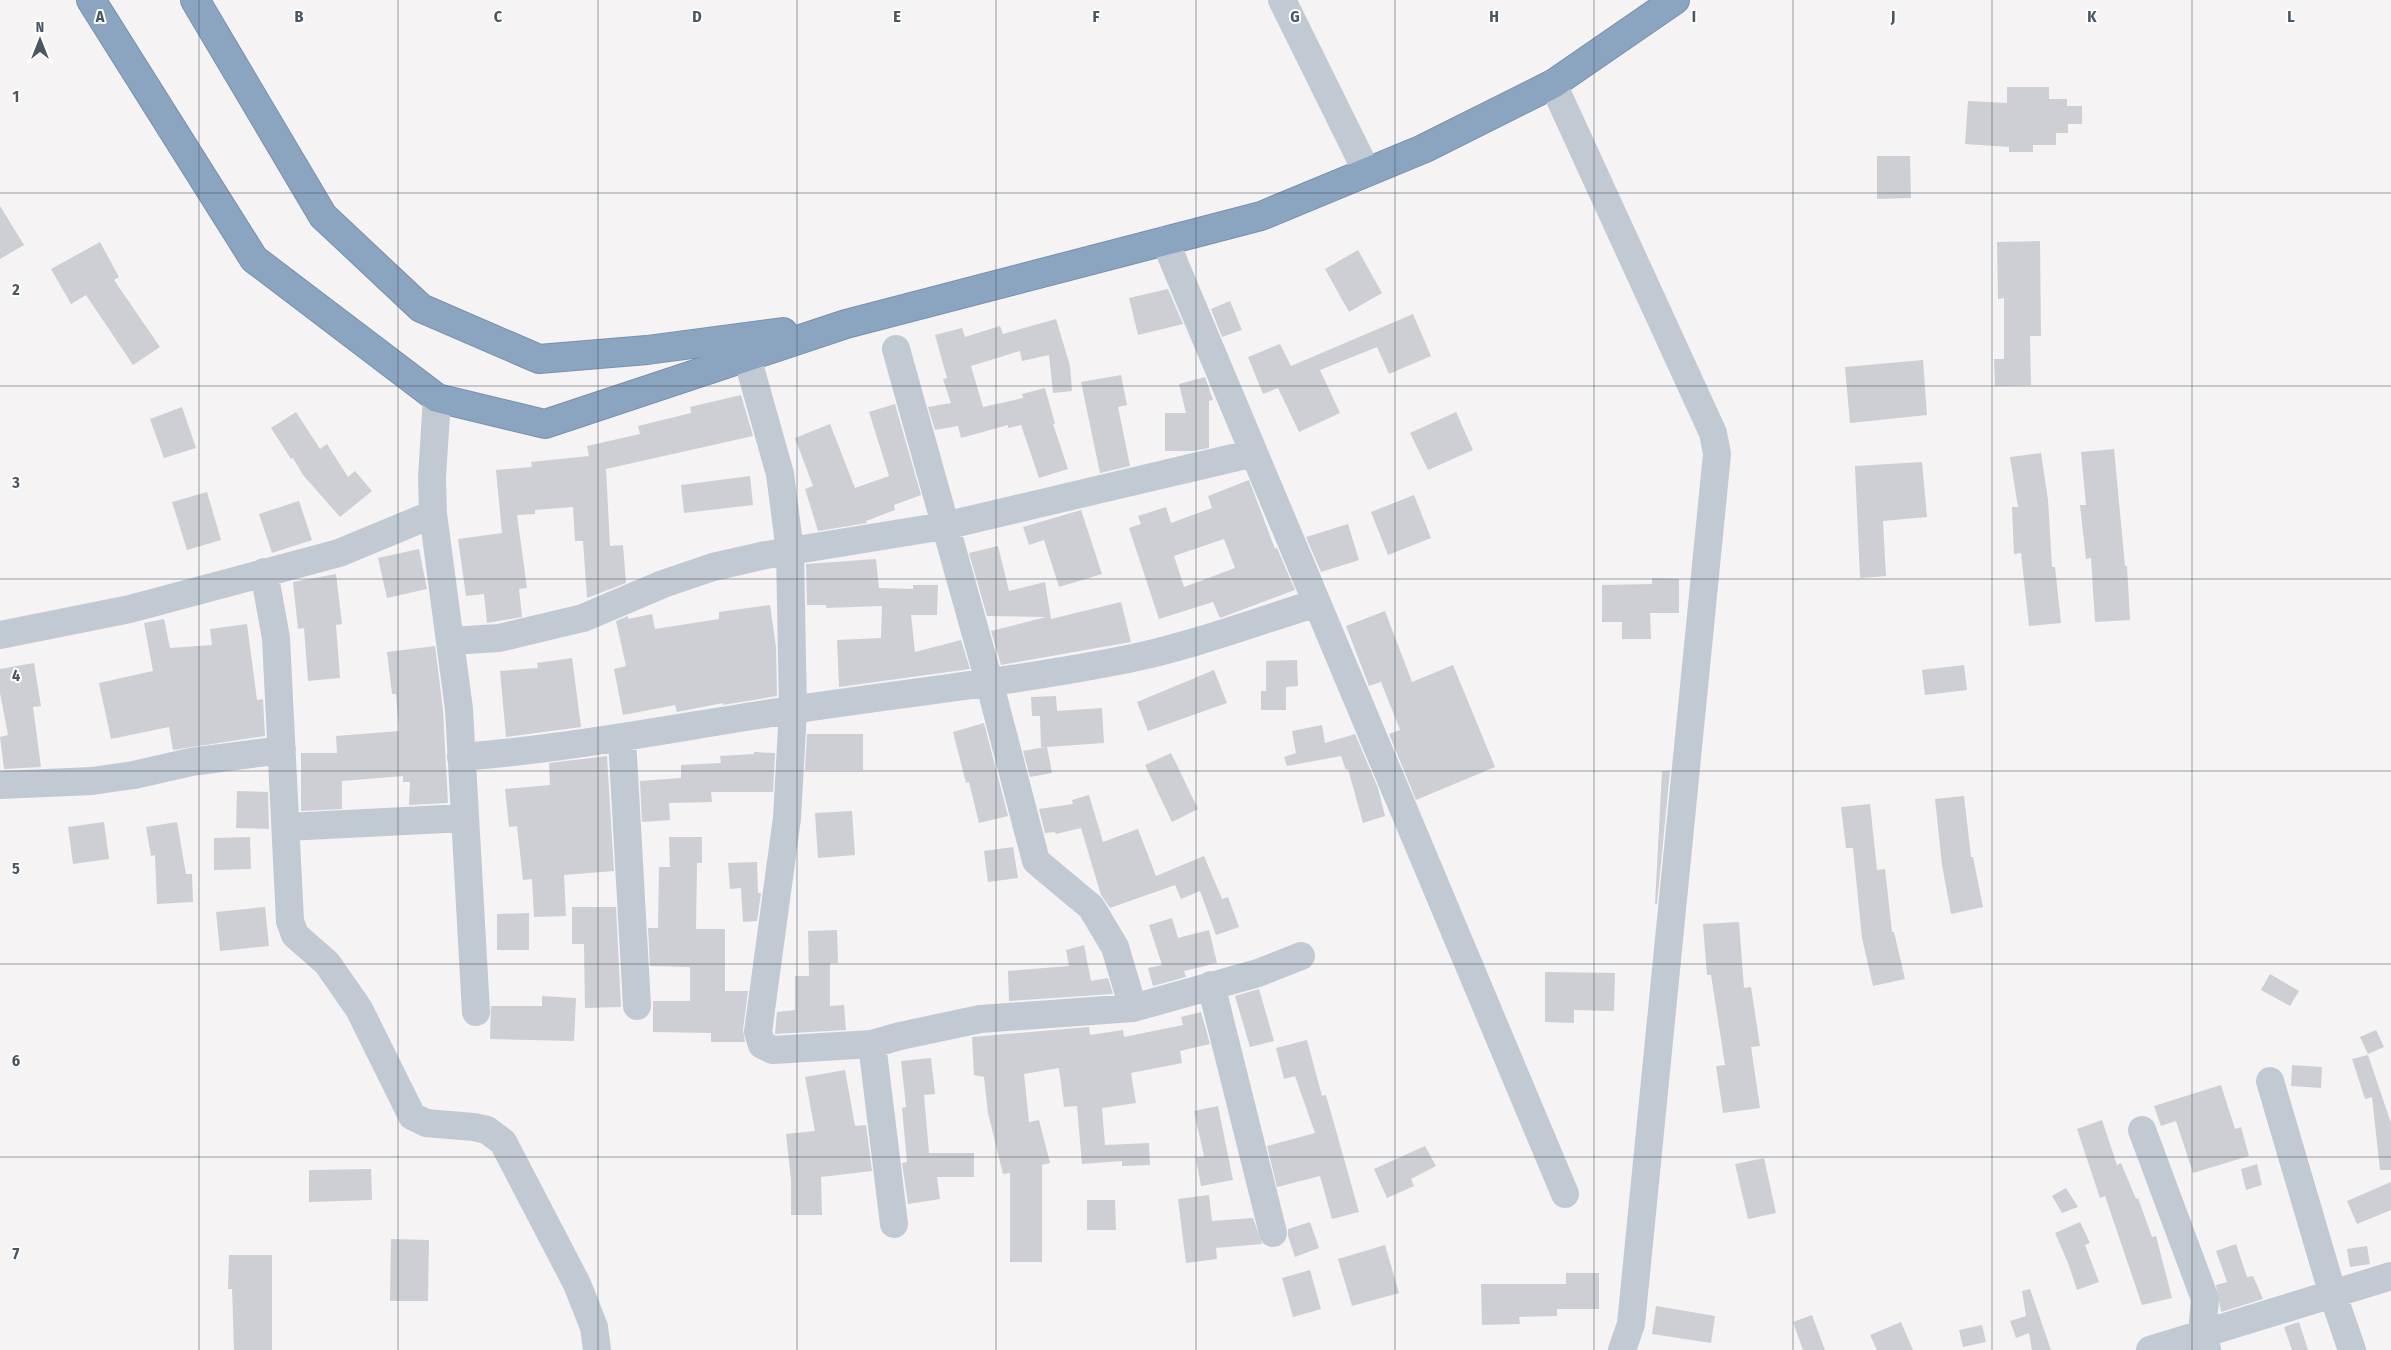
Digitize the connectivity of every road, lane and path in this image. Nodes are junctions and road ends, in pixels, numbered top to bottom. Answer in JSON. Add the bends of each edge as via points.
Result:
{"nodes":[{"id":1,"x":91,"y":0,"type":"edge"},
{"id":2,"x":195,"y":0,"type":"edge"},
{"id":3,"x":1282,"y":0,"type":"edge"},
{"id":4,"x":1675,"y":0,"type":"edge"},
{"id":5,"x":1553,"y":84,"type":"junction"},
{"id":6,"x":1367,"y":172,"type":"junction"},
{"id":7,"x":1165,"y":242,"type":"junction"},
{"id":8,"x":846,"y":324,"type":"junction"},
{"id":9,"x":896,"y":350,"type":"dead end"},
{"id":10,"x":747,"y":357,"type":"junction"},
{"id":11,"x":437,"y":398,"type":"junction"},
{"id":12,"x":1254,"y":453,"type":"junction"},
{"id":13,"x":433,"y":514,"type":"junction"},
{"id":14,"x":944,"y":526,"type":"junction"},
{"id":15,"x":790,"y":551,"type":"junction"},
{"id":16,"x":264,"y":572,"type":"junction"},
{"id":17,"x":1317,"y":602,"type":"junction"},
{"id":18,"x":0,"y":635,"type":"edge"},
{"id":19,"x":450,"y":641,"type":"junction"},
{"id":20,"x":989,"y":681,"type":"junction"},
{"id":21,"x":793,"y":710,"type":"junction"},
{"id":22,"x":622,"y":738,"type":"junction"},
{"id":23,"x":282,"y":750,"type":"junction"},
{"id":24,"x":461,"y":757,"type":"junction"},
{"id":25,"x":0,"y":785,"type":"edge"},
{"id":26,"x":464,"y":818,"type":"junction"},
{"id":27,"x":287,"y":827,"type":"junction"},
{"id":28,"x":1301,"y":956,"type":"dead end"},
{"id":29,"x":1211,"y":985,"type":"junction"},
{"id":30,"x":637,"y":1006,"type":"dead end"},
{"id":31,"x":1133,"y":1008,"type":"junction"},
{"id":32,"x":476,"y":1012,"type":"dead end"},
{"id":33,"x":872,"y":1044,"type":"junction"},
{"id":34,"x":2270,"y":1081,"type":"dead end"},
{"id":35,"x":2142,"y":1130,"type":"dead end"},
{"id":36,"x":1565,"y":1194,"type":"dead end"},
{"id":37,"x":894,"y":1224,"type":"dead end"},
{"id":38,"x":1273,"y":1233,"type":"dead end"},
{"id":39,"x":2391,"y":1276,"type":"edge"},
{"id":40,"x":2333,"y":1295,"type":"junction"},
{"id":41,"x":2205,"y":1341,"type":"edge"},
{"id":42,"x":597,"y":1350,"type":"edge"},
{"id":43,"x":1622,"y":1350,"type":"edge"},
{"id":44,"x":2150,"y":1350,"type":"edge"},
{"id":45,"x":2352,"y":1350,"type":"edge"}],
"edges":[{"from":1,"to":11,"type":"highway","via":[[254,259]]},
{"from":2,"to":8,"type":"highway","via":[[323,216],[421,308],[539,359],[646,350]]},
{"from":3,"to":6,"type":"street"},
{"from":4,"to":5,"type":"highway"},
{"from":5,"to":6,"type":"highway","via":[[1423,149]]},
{"from":5,"to":43,"type":"street","via":[[1713,433],[1717,454],[1631,1324]]},
{"from":6,"to":7,"type":"highway","via":[[1261,216]]},
{"from":7,"to":8,"type":"highway"},
{"from":7,"to":12,"type":"street"},
{"from":8,"to":10,"type":"highway"},
{"from":9,"to":14,"type":"street"},
{"from":10,"to":11,"type":"highway","via":[[545,424]]},
{"from":10,"to":15,"type":"street","via":[[780,474]]},
{"from":11,"to":13,"type":"street"},
{"from":12,"to":14,"type":"street"},
{"from":12,"to":17,"type":"street"},
{"from":13,"to":16,"type":"street","via":[[339,553]]},
{"from":13,"to":19,"type":"street"},
{"from":14,"to":15,"type":"street"},
{"from":14,"to":20,"type":"street"},
{"from":15,"to":19,"type":"street","via":[[713,567],[582,618],[499,638]]},
{"from":15,"to":21,"type":"street"},
{"from":16,"to":18,"type":"street","via":[[130,610]]},
{"from":16,"to":23,"type":"street","via":[[276,638]]},
{"from":17,"to":20,"type":"street","via":[[1129,659]]},
{"from":17,"to":36,"type":"street"},
{"from":19,"to":24,"type":"street","via":[[459,709]]},
{"from":20,"to":21,"type":"street"},
{"from":20,"to":31,"type":"street","via":[[1036,861],[1091,907],[1115,947]]},
{"from":21,"to":22,"type":"street"},
{"from":21,"to":33,"type":"street","via":[[787,818],[758,1032],[762,1045],[773,1050]]},
{"from":22,"to":24,"type":"street","via":[[535,751]]},
{"from":22,"to":30,"type":"street"},
{"from":23,"to":25,"type":"street","via":[[191,762],[92,781]]},
{"from":23,"to":27,"type":"street"},
{"from":24,"to":26,"type":"street"},
{"from":26,"to":27,"type":"street"},
{"from":26,"to":32,"type":"street"},
{"from":27,"to":42,"type":"street","via":[[290,921],[294,934],[327,963],[359,1009],[412,1116],[426,1123],[487,1130],[503,1142],[577,1284],[594,1327]]},
{"from":28,"to":29,"type":"street","via":[[1258,974]]},
{"from":29,"to":31,"type":"street"},
{"from":29,"to":38,"type":"street"},
{"from":31,"to":33,"type":"street","via":[[980,1019]]},
{"from":33,"to":37,"type":"street"},
{"from":34,"to":40,"type":"street"},
{"from":35,"to":41,"type":"street","via":[[2204,1299]]},
{"from":39,"to":40,"type":"street"},
{"from":40,"to":41,"type":"street"},
{"from":40,"to":45,"type":"street"},
{"from":41,"to":44,"type":"street"}]}
